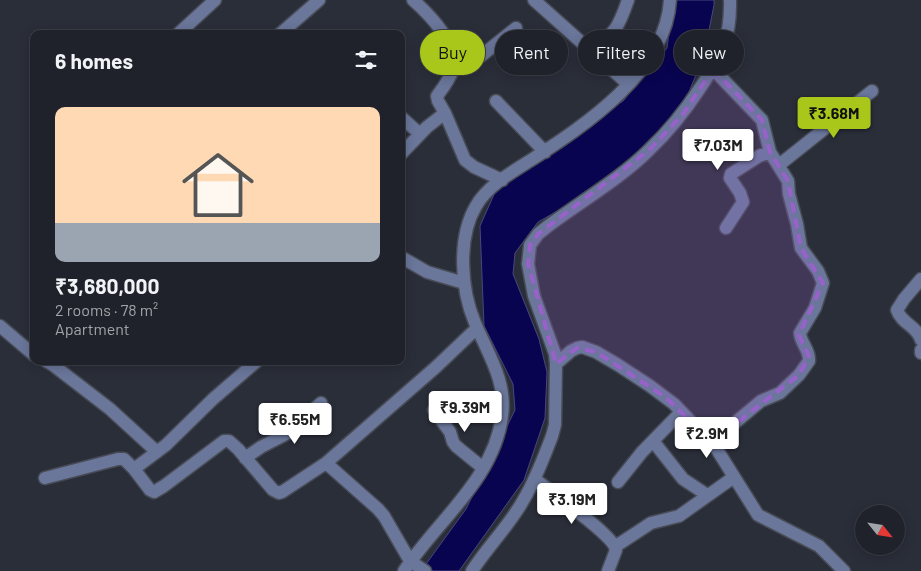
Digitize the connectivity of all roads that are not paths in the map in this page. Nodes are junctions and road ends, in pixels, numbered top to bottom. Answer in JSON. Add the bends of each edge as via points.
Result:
{"nodes":[{"id":1,"x":319,"y":0,"type":"edge"},
{"id":2,"x":413,"y":0,"type":"edge"},
{"id":3,"x":534,"y":0,"type":"edge"},
{"id":4,"x":628,"y":0,"type":"edge"},
{"id":5,"x":670,"y":0,"type":"edge"},
{"id":6,"x":730,"y":0,"type":"edge"},
{"id":7,"x":209,"y":2,"type":"edge"},
{"id":8,"x":516,"y":28,"type":"dead end"},
{"id":9,"x":182,"y":30,"type":"edge"},
{"id":10,"x":285,"y":30,"type":"edge"},
{"id":11,"x":438,"y":30,"type":"edge"},
{"id":12,"x":614,"y":30,"type":"edge"},
{"id":13,"x":728,"y":30,"type":"edge"},
{"id":14,"x":578,"y":39,"type":"edge"},
{"id":15,"x":485,"y":53,"type":"edge"},
{"id":16,"x":449,"y":75,"type":"edge"},
{"id":17,"x":618,"y":75,"type":"edge"},
{"id":18,"x":708,"y":75,"type":"edge"},
{"id":19,"x":718,"y":75,"type":"edge"},
{"id":20,"x":628,"y":84,"type":"junction"},
{"id":21,"x":872,"y":91,"type":"dead end"},
{"id":22,"x":496,"y":101,"type":"dead end"},
{"id":23,"x":445,"y":113,"type":"junction"},
{"id":24,"x":405,"y":121,"type":"edge"},
{"id":25,"x":420,"y":134,"type":"junction"},
{"id":26,"x":405,"y":150,"type":"edge"},
{"id":27,"x":545,"y":152,"type":"junction"},
{"id":28,"x":770,"y":152,"type":"junction"},
{"id":29,"x":778,"y":165,"type":"junction"},
{"id":30,"x":502,"y":180,"type":"junction"},
{"id":31,"x":726,"y":228,"type":"dead end"},
{"id":32,"x":405,"y":259,"type":"edge"},
{"id":33,"x":921,"y":279,"type":"edge"},
{"id":34,"x":464,"y":282,"type":"junction"},
{"id":35,"x":0,"y":326,"type":"edge"},
{"id":36,"x":477,"y":328,"type":"junction"},
{"id":37,"x":921,"y":340,"type":"edge"},
{"id":38,"x":30,"y":351,"type":"edge"},
{"id":39,"x":556,"y":364,"type":"junction"},
{"id":40,"x":53,"y":365,"type":"edge"},
{"id":41,"x":252,"y":365,"type":"edge"},
{"id":42,"x":321,"y":403,"type":"dead end"},
{"id":43,"x":434,"y":410,"type":"dead end"},
{"id":44,"x":681,"y":412,"type":"junction"},
{"id":45,"x":653,"y":441,"type":"junction"},
{"id":46,"x":712,"y":442,"type":"junction"},
{"id":47,"x":157,"y":452,"type":"junction"},
{"id":48,"x":246,"y":458,"type":"junction"},
{"id":49,"x":326,"y":464,"type":"junction"},
{"id":50,"x":483,"y":468,"type":"junction"},
{"id":51,"x":134,"y":469,"type":"junction"},
{"id":52,"x":734,"y":477,"type":"junction"},
{"id":53,"x":45,"y":478,"type":"dead end"},
{"id":54,"x":534,"y":479,"type":"junction"},
{"id":55,"x":618,"y":482,"type":"dead end"},
{"id":56,"x":707,"y":495,"type":"junction"},
{"id":57,"x":616,"y":546,"type":"junction"},
{"id":58,"x":409,"y":565,"type":"edge"},
{"id":59,"x":425,"y":571,"type":"edge"},
{"id":60,"x":472,"y":571,"type":"edge"},
{"id":61,"x":608,"y":571,"type":"edge"},
{"id":62,"x":844,"y":571,"type":"edge"}],
"edges":[{"from":1,"to":10,"type":"street"},
{"from":2,"to":11,"type":"street"},
{"from":3,"to":14,"type":"street"},
{"from":4,"to":12,"type":"street"},
{"from":5,"to":20,"type":"street","via":[[667,20],[658,42]]},
{"from":6,"to":13,"type":"street"},
{"from":7,"to":9,"type":"street"},
{"from":8,"to":15,"type":"street"},
{"from":16,"to":23,"type":"street","via":[[437,96]]},
{"from":17,"to":20,"type":"street"},
{"from":18,"to":39,"type":"street","via":[[683,114],[649,150],[548,226],[530,245],[528,264],[534,296]]},
{"from":19,"to":28,"type":"street","via":[[762,120]]},
{"from":20,"to":27,"type":"street","via":[[582,127]]},
{"from":21,"to":29,"type":"street"},
{"from":22,"to":27,"type":"street"},
{"from":23,"to":25,"type":"street"},
{"from":23,"to":30,"type":"street","via":[[465,160]]},
{"from":24,"to":25,"type":"street"},
{"from":25,"to":26,"type":"street"},
{"from":27,"to":30,"type":"street"},
{"from":28,"to":29,"type":"street"},
{"from":28,"to":31,"type":"street","via":[[731,174],[743,202]]},
{"from":29,"to":46,"type":"street","via":[[788,180],[800,248],[818,271],[823,284],[815,308],[800,333],[809,361],[780,393],[761,401]]},
{"from":30,"to":34,"type":"street","via":[[481,198],[471,217],[464,251]]},
{"from":32,"to":34,"type":"street","via":[[427,272]]},
{"from":33,"to":37,"type":"street","via":[[897,310]]},
{"from":34,"to":36,"type":"street"},
{"from":35,"to":38,"type":"street"},
{"from":36,"to":49,"type":"street"},
{"from":36,"to":50,"type":"street","via":[[500,378],[503,404],[500,429]]},
{"from":39,"to":44,"type":"street","via":[[577,348],[596,352],[650,386]]},
{"from":39,"to":54,"type":"street","via":[[555,426]]},
{"from":40,"to":47,"type":"street","via":[[110,409]]},
{"from":41,"to":47,"type":"street"},
{"from":42,"to":48,"type":"street","via":[[286,434]]},
{"from":43,"to":50,"type":"street","via":[[456,446]]},
{"from":44,"to":45,"type":"street"},
{"from":44,"to":46,"type":"street"},
{"from":45,"to":55,"type":"street"},
{"from":45,"to":56,"type":"street","via":[[683,479]]},
{"from":46,"to":52,"type":"street"},
{"from":47,"to":51,"type":"street"},
{"from":48,"to":49,"type":"street","via":[[279,493]]},
{"from":48,"to":51,"type":"street","via":[[232,443],[224,441],[154,492]]},
{"from":49,"to":58,"type":"street","via":[[384,516]]},
{"from":50,"to":58,"type":"street"},
{"from":51,"to":53,"type":"street","via":[[124,459],[118,459]]},
{"from":52,"to":56,"type":"street"},
{"from":52,"to":62,"type":"street","via":[[758,515],[814,543]]},
{"from":54,"to":57,"type":"street","via":[[607,535]]},
{"from":54,"to":60,"type":"street","via":[[512,518]]},
{"from":56,"to":57,"type":"street","via":[[679,516],[650,524]]},
{"from":57,"to":61,"type":"street"},
{"from":58,"to":59,"type":"street"}]}
